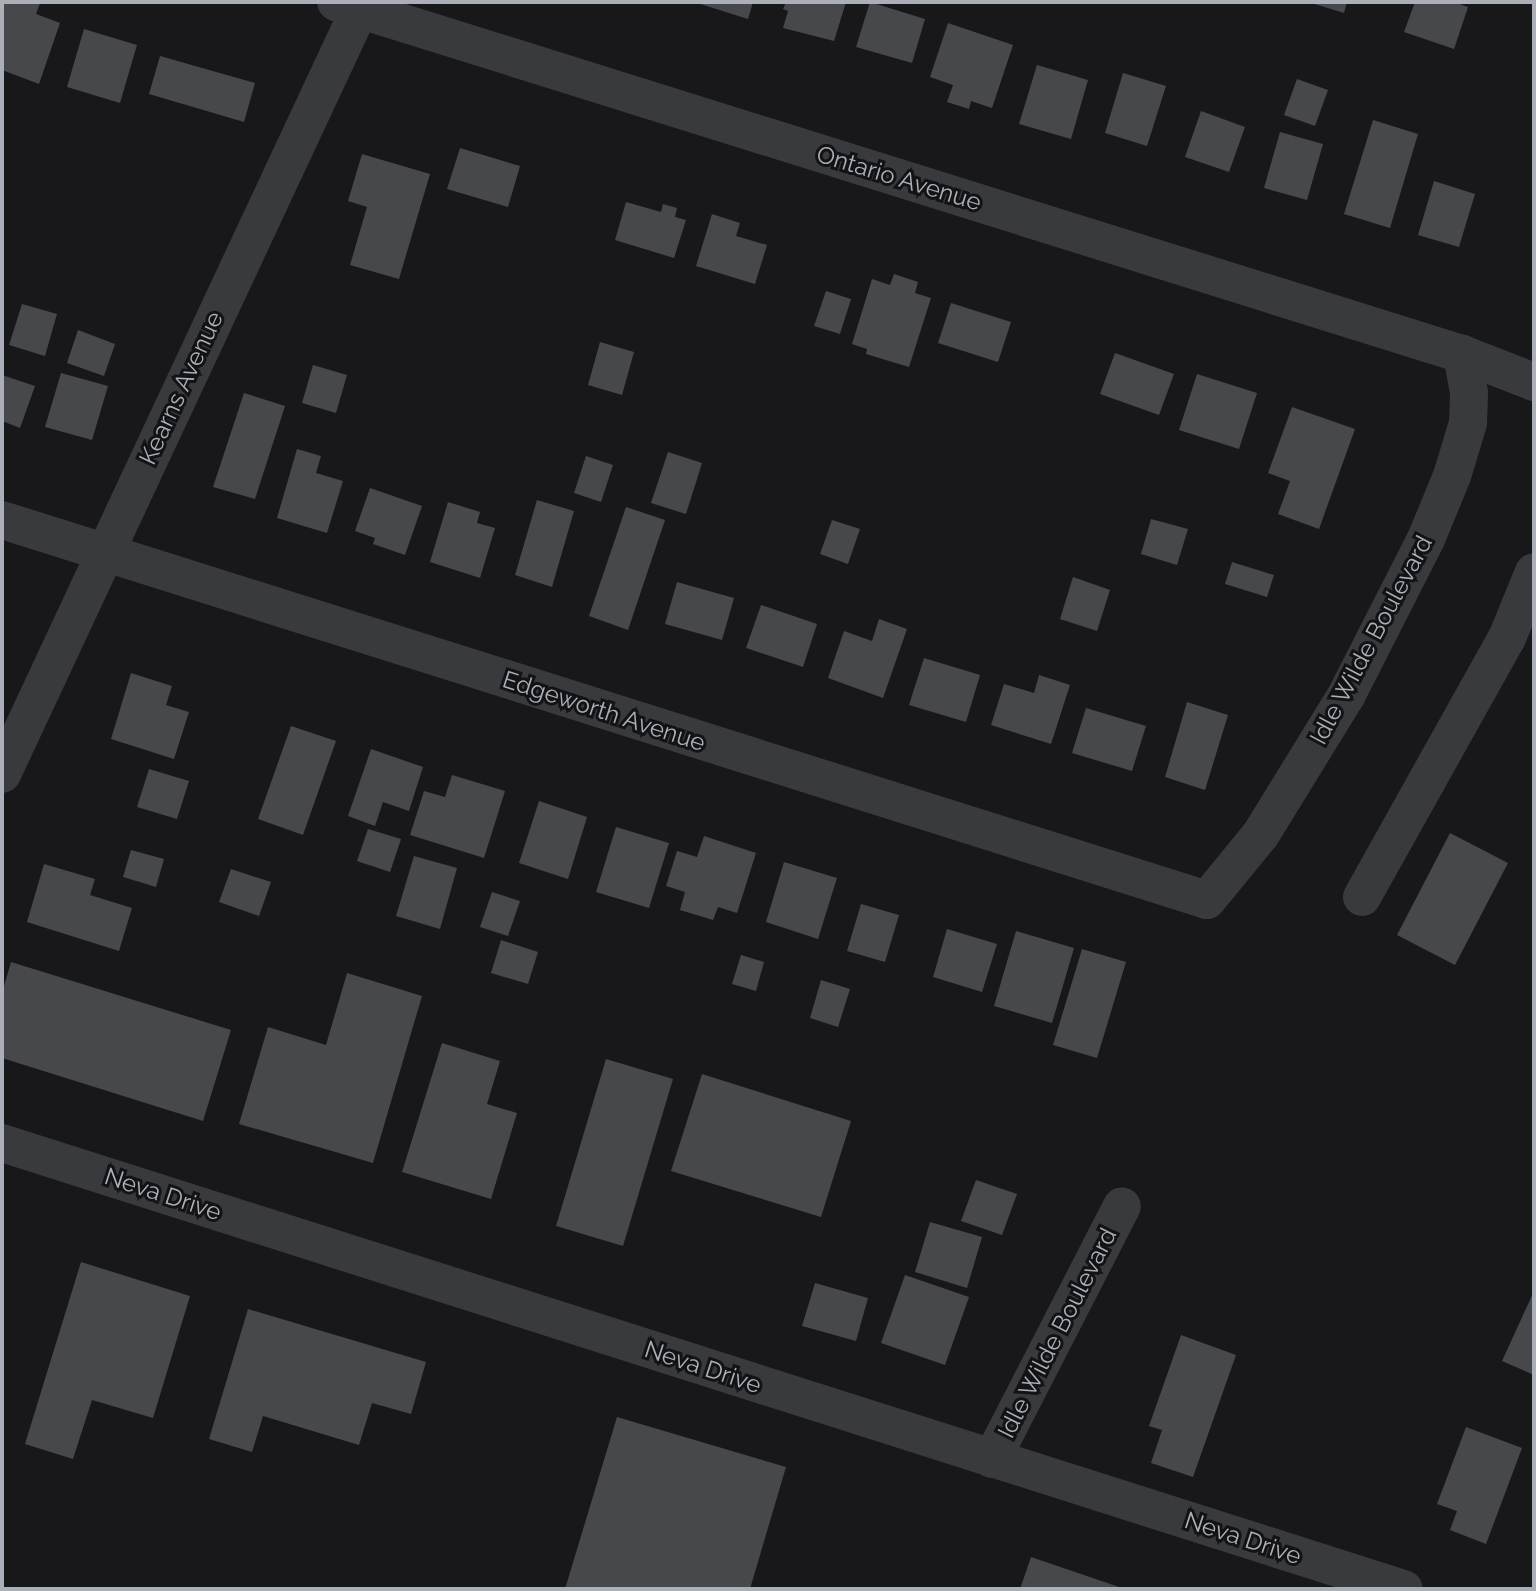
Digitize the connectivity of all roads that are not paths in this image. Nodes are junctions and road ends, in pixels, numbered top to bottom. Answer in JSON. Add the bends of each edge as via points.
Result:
{"nodes":[{"id":1,"x":353,"y":4,"type":"edge"},
{"id":2,"x":1462,"y":354,"type":"junction"},
{"id":3,"x":1534,"y":382,"type":"edge"},
{"id":4,"x":2,"y":520,"type":"edge"},
{"id":5,"x":104,"y":551,"type":"junction"},
{"id":6,"x":1534,"y":572,"type":"edge"},
{"id":7,"x":2,"y":774,"type":"edge"},
{"id":8,"x":1362,"y":897,"type":"dead end"},
{"id":9,"x":1207,"y":900,"type":"joint"},
{"id":10,"x":2,"y":1143,"type":"edge"},
{"id":11,"x":1122,"y":1206,"type":"dead end"},
{"id":12,"x":992,"y":1459,"type":"junction"},
{"id":13,"x":1404,"y":1589,"type":"edge"}],
"edges":[{"from":1,"to":2,"type":"street","name":"Ontario Avenue"},
{"from":1,"to":5,"type":"street","name":"Kearns Avenue"},
{"from":2,"to":3,"type":"street","name":"Ontario Avenue"},
{"from":2,"to":9,"type":"street","name":"Idle Wilde Boulevard","via":[[1469,393],[1468,423],[1426,539],[1346,696],[1261,834]]},
{"from":4,"to":5,"type":"street","name":"Edgeworth Avenue"},
{"from":5,"to":7,"type":"street","name":"Kearns Avenue"},
{"from":5,"to":9,"type":"street","name":"Edgeworth Avenue"},
{"from":6,"to":8,"type":"street","via":[[1507,638]]},
{"from":10,"to":12,"type":"street","name":"Neva Drive"},
{"from":11,"to":12,"type":"street","name":"Idle Wilde Boulevard"},
{"from":12,"to":13,"type":"street","name":"Neva Drive"}]}
